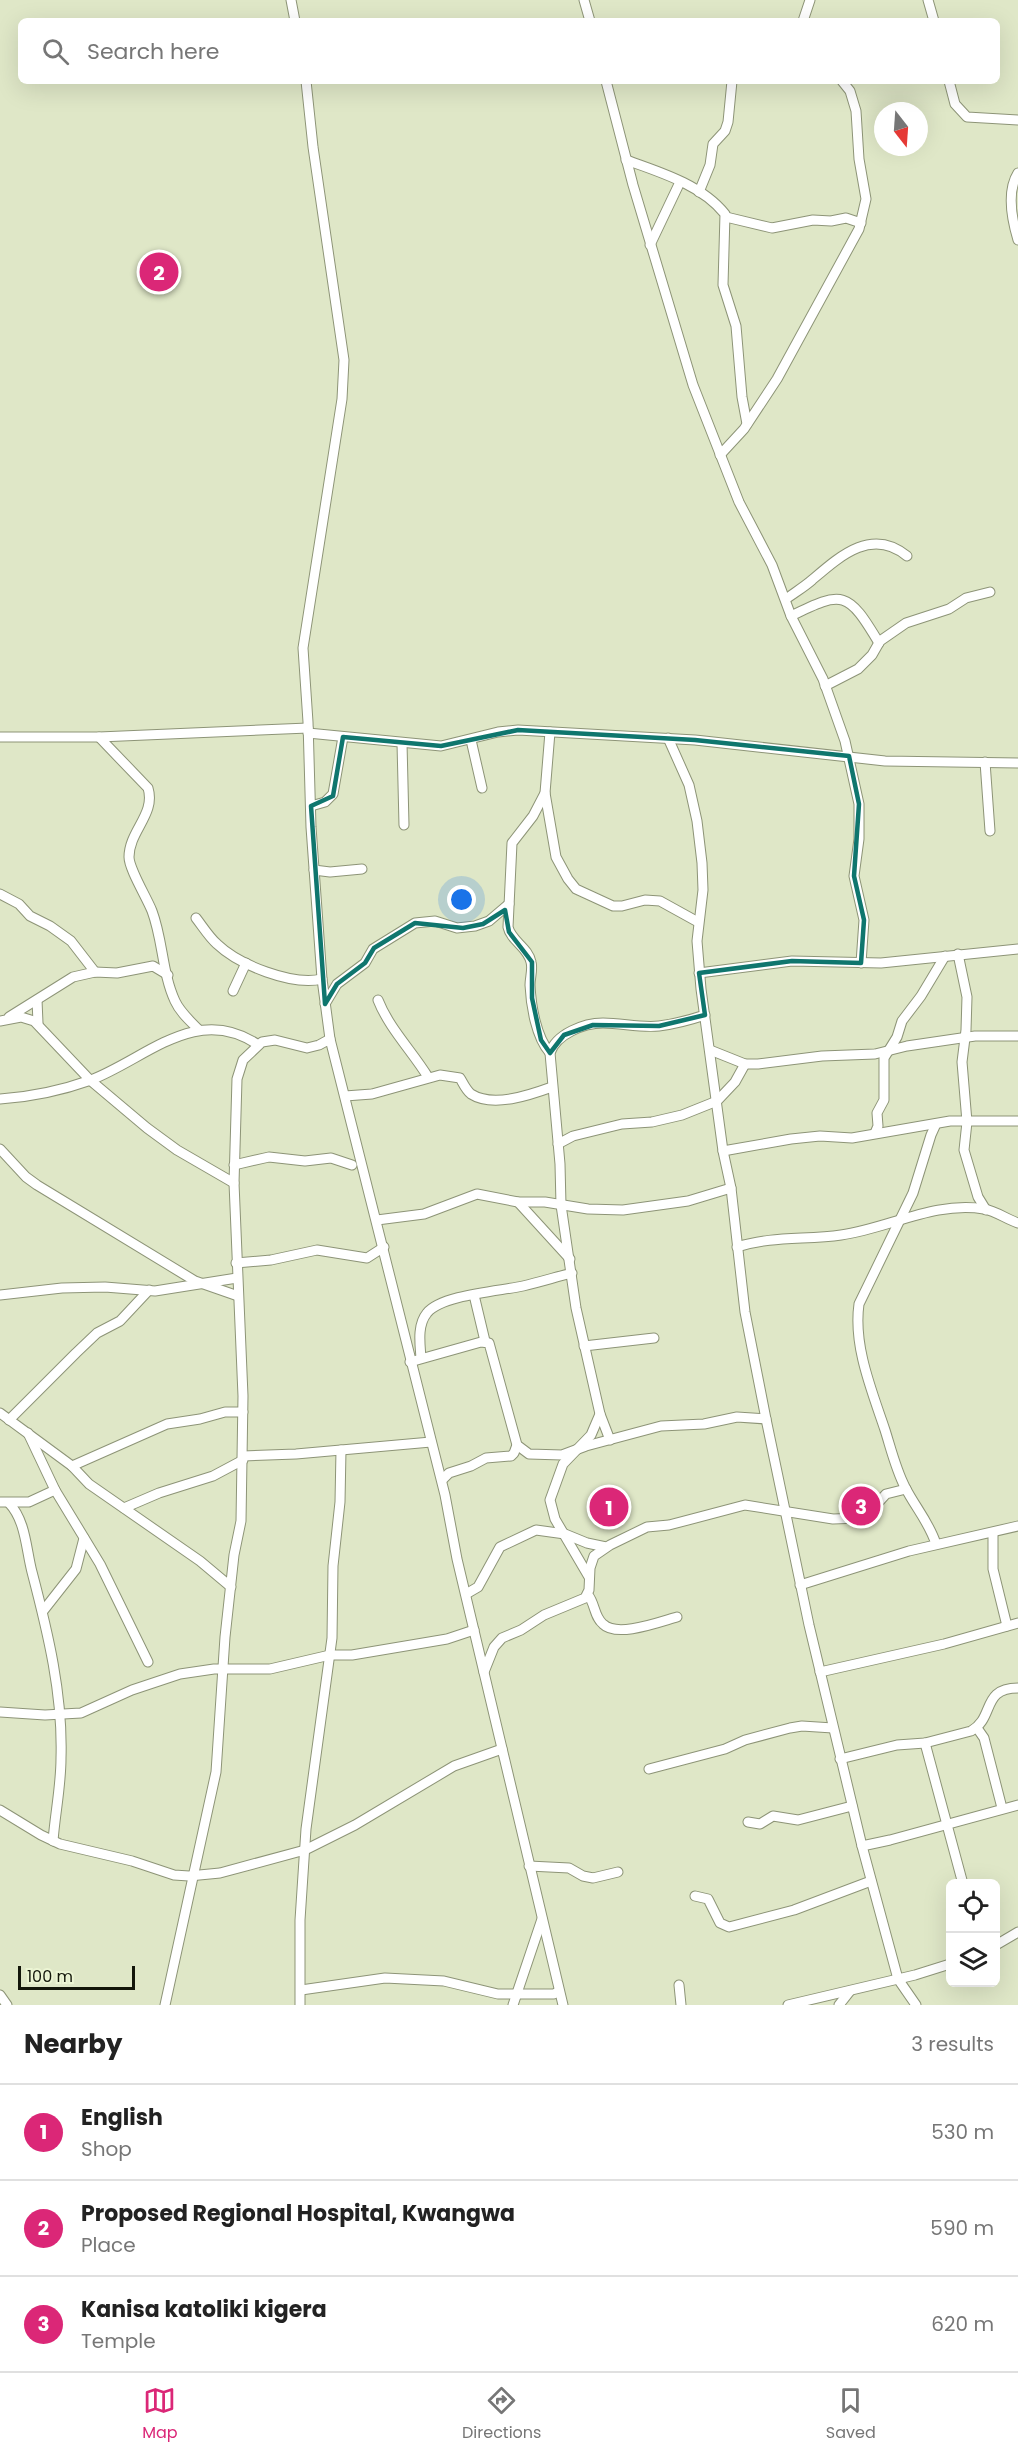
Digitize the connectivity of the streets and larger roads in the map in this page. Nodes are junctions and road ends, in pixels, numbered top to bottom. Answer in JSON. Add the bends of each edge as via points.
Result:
{"nodes":[{"id":1,"x":291,"y":0,"type":"edge"},
{"id":2,"x":584,"y":0,"type":"edge"},
{"id":3,"x":810,"y":0,"type":"edge"},
{"id":4,"x":928,"y":0,"type":"edge"},
{"id":5,"x":294,"y":18,"type":"edge"},
{"id":6,"x":589,"y":18,"type":"edge"},
{"id":7,"x":804,"y":18,"type":"edge"},
{"id":8,"x":933,"y":18,"type":"edge"},
{"id":9,"x":306,"y":84,"type":"edge"},
{"id":10,"x":607,"y":84,"type":"edge"},
{"id":11,"x":732,"y":84,"type":"edge"},
{"id":12,"x":844,"y":84,"type":"edge"},
{"id":13,"x":950,"y":84,"type":"edge"},
{"id":14,"x":1018,"y":120,"type":"edge"},
{"id":15,"x":626,"y":160,"type":"junction"},
{"id":16,"x":1018,"y":173,"type":"edge"},
{"id":17,"x":680,"y":182,"type":"junction"},
{"id":18,"x":699,"y":192,"type":"junction"},
{"id":19,"x":726,"y":217,"type":"junction"},
{"id":20,"x":861,"y":223,"type":"junction"},
{"id":21,"x":1018,"y":240,"type":"edge"},
{"id":22,"x":651,"y":245,"type":"junction"},
{"id":23,"x":747,"y":424,"type":"junction"},
{"id":24,"x":720,"y":455,"type":"junction"},
{"id":25,"x":906,"y":556,"type":"dead end"},
{"id":26,"x":990,"y":592,"type":"dead end"},
{"id":27,"x":786,"y":600,"type":"junction"},
{"id":28,"x":791,"y":616,"type":"junction"},
{"id":29,"x":879,"y":643,"type":"junction"},
{"id":30,"x":825,"y":686,"type":"junction"},
{"id":31,"x":308,"y":731,"type":"junction"},
{"id":32,"x":550,"y":732,"type":"junction"},
{"id":33,"x":0,"y":737,"type":"edge"},
{"id":34,"x":99,"y":737,"type":"junction"},
{"id":35,"x":343,"y":737,"type":"junction"},
{"id":36,"x":669,"y":738,"type":"junction"},
{"id":37,"x":471,"y":740,"type":"junction"},
{"id":38,"x":402,"y":743,"type":"junction"},
{"id":39,"x":849,"y":756,"type":"junction"},
{"id":40,"x":986,"y":762,"type":"junction"},
{"id":41,"x":1018,"y":763,"type":"edge"},
{"id":42,"x":482,"y":788,"type":"dead end"},
{"id":43,"x":545,"y":793,"type":"junction"},
{"id":44,"x":311,"y":806,"type":"junction"},
{"id":45,"x":404,"y":825,"type":"dead end"},
{"id":46,"x":990,"y":831,"type":"dead end"},
{"id":47,"x":362,"y":869,"type":"dead end"},
{"id":48,"x":314,"y":870,"type":"junction"},
{"id":49,"x":0,"y":894,"type":"edge"},
{"id":50,"x":509,"y":904,"type":"junction"},
{"id":51,"x":196,"y":918,"type":"dead end"},
{"id":52,"x":698,"y":922,"type":"junction"},
{"id":53,"x":1018,"y":949,"type":"edge"},
{"id":54,"x":958,"y":954,"type":"junction"},
{"id":55,"x":945,"y":956,"type":"junction"},
{"id":56,"x":165,"y":962,"type":"junction"},
{"id":57,"x":246,"y":963,"type":"junction"},
{"id":58,"x":861,"y":963,"type":"junction"},
{"id":59,"x":154,"y":966,"type":"junction"},
{"id":60,"x":95,"y":972,"type":"junction"},
{"id":61,"x":699,"y":973,"type":"junction"},
{"id":62,"x":168,"y":975,"type":"junction"},
{"id":63,"x":322,"y":979,"type":"junction"},
{"id":64,"x":233,"y":991,"type":"dead end"},
{"id":65,"x":37,"y":1000,"type":"junction"},
{"id":66,"x":378,"y":1000,"type":"dead end"},
{"id":67,"x":325,"y":1004,"type":"junction"},
{"id":68,"x":705,"y":1015,"type":"junction"},
{"id":69,"x":2,"y":1020,"type":"edge"},
{"id":70,"x":38,"y":1023,"type":"junction"},
{"id":71,"x":198,"y":1029,"type":"junction"},
{"id":72,"x":1018,"y":1036,"type":"edge"},
{"id":73,"x":965,"y":1038,"type":"junction"},
{"id":74,"x":330,"y":1039,"type":"junction"},
{"id":75,"x":257,"y":1044,"type":"junction"},
{"id":76,"x":710,"y":1050,"type":"junction"},
{"id":77,"x":887,"y":1052,"type":"junction"},
{"id":78,"x":550,"y":1053,"type":"junction"},
{"id":79,"x":745,"y":1064,"type":"junction"},
{"id":80,"x":428,"y":1077,"type":"junction"},
{"id":81,"x":90,"y":1080,"type":"junction"},
{"id":82,"x":552,"y":1087,"type":"junction"},
{"id":83,"x":345,"y":1096,"type":"junction"},
{"id":84,"x":0,"y":1099,"type":"edge"},
{"id":85,"x":717,"y":1101,"type":"junction"},
{"id":86,"x":1018,"y":1121,"type":"edge"},
{"id":87,"x":968,"y":1122,"type":"junction"},
{"id":88,"x":936,"y":1124,"type":"junction"},
{"id":89,"x":875,"y":1133,"type":"junction"},
{"id":90,"x":558,"y":1144,"type":"junction"},
{"id":91,"x":0,"y":1149,"type":"edge"},
{"id":92,"x":723,"y":1151,"type":"junction"},
{"id":93,"x":234,"y":1165,"type":"junction"},
{"id":94,"x":352,"y":1165,"type":"dead end"},
{"id":95,"x":234,"y":1183,"type":"junction"},
{"id":96,"x":730,"y":1188,"type":"junction"},
{"id":97,"x":518,"y":1202,"type":"junction"},
{"id":98,"x":561,"y":1205,"type":"junction"},
{"id":99,"x":986,"y":1210,"type":"junction"},
{"id":100,"x":377,"y":1220,"type":"junction"},
{"id":101,"x":899,"y":1220,"type":"junction"},
{"id":102,"x":1018,"y":1223,"type":"edge"},
{"id":103,"x":384,"y":1247,"type":"junction"},
{"id":104,"x":737,"y":1247,"type":"junction"},
{"id":105,"x":570,"y":1259,"type":"junction"},
{"id":106,"x":236,"y":1263,"type":"junction"},
{"id":107,"x":572,"y":1273,"type":"junction"},
{"id":108,"x":237,"y":1278,"type":"junction"},
{"id":109,"x":201,"y":1284,"type":"junction"},
{"id":110,"x":149,"y":1290,"type":"junction"},
{"id":111,"x":0,"y":1295,"type":"edge"},
{"id":112,"x":238,"y":1296,"type":"junction"},
{"id":113,"x":474,"y":1296,"type":"junction"},
{"id":114,"x":654,"y":1338,"type":"dead end"},
{"id":115,"x":485,"y":1341,"type":"junction"},
{"id":116,"x":584,"y":1346,"type":"junction"},
{"id":117,"x":421,"y":1358,"type":"junction"},
{"id":118,"x":410,"y":1362,"type":"junction"},
{"id":119,"x":243,"y":1412,"type":"junction"},
{"id":120,"x":0,"y":1413,"type":"edge"},
{"id":121,"x":600,"y":1414,"type":"junction"},
{"id":122,"x":766,"y":1419,"type":"junction"},
{"id":123,"x":9,"y":1420,"type":"junction"},
{"id":124,"x":27,"y":1432,"type":"junction"},
{"id":125,"x":610,"y":1440,"type":"junction"},
{"id":126,"x":431,"y":1442,"type":"junction"},
{"id":127,"x":517,"y":1445,"type":"junction"},
{"id":128,"x":341,"y":1450,"type":"junction"},
{"id":129,"x":577,"y":1451,"type":"junction"},
{"id":130,"x":243,"y":1458,"type":"junction"},
{"id":131,"x":72,"y":1466,"type":"junction"},
{"id":132,"x":442,"y":1480,"type":"junction"},
{"id":133,"x":906,"y":1489,"type":"junction"},
{"id":134,"x":55,"y":1490,"type":"junction"},
{"id":135,"x":4,"y":1503,"type":"edge"},
{"id":136,"x":124,"y":1508,"type":"junction"},
{"id":137,"x":785,"y":1512,"type":"junction"},
{"id":138,"x":1018,"y":1526,"type":"edge"},
{"id":139,"x":993,"y":1533,"type":"junction"},
{"id":140,"x":565,"y":1534,"type":"junction"},
{"id":141,"x":84,"y":1538,"type":"junction"},
{"id":142,"x":936,"y":1544,"type":"junction"},
{"id":143,"x":606,"y":1547,"type":"junction"},
{"id":144,"x":589,"y":1576,"type":"junction"},
{"id":145,"x":800,"y":1585,"type":"junction"},
{"id":146,"x":231,"y":1587,"type":"junction"},
{"id":147,"x":466,"y":1594,"type":"junction"},
{"id":148,"x":588,"y":1595,"type":"junction"},
{"id":149,"x":43,"y":1611,"type":"junction"},
{"id":150,"x":676,"y":1617,"type":"dead end"},
{"id":151,"x":1018,"y":1623,"type":"edge"},
{"id":152,"x":1007,"y":1626,"type":"junction"},
{"id":153,"x":474,"y":1630,"type":"junction"},
{"id":154,"x":330,"y":1655,"type":"junction"},
{"id":155,"x":148,"y":1662,"type":"dead end"},
{"id":156,"x":223,"y":1670,"type":"junction"},
{"id":157,"x":484,"y":1672,"type":"junction"},
{"id":158,"x":819,"y":1672,"type":"junction"},
{"id":159,"x":1018,"y":1688,"type":"edge"},
{"id":160,"x":0,"y":1713,"type":"edge"},
{"id":161,"x":60,"y":1714,"type":"junction"},
{"id":162,"x":833,"y":1728,"type":"junction"},
{"id":163,"x":977,"y":1728,"type":"junction"},
{"id":164,"x":925,"y":1743,"type":"junction"},
{"id":165,"x":502,"y":1749,"type":"junction"},
{"id":166,"x":840,"y":1759,"type":"junction"},
{"id":167,"x":649,"y":1769,"type":"dead end"},
{"id":168,"x":1018,"y":1805,"type":"edge"},
{"id":169,"x":852,"y":1806,"type":"junction"},
{"id":170,"x":1002,"y":1808,"type":"junction"},
{"id":171,"x":0,"y":1810,"type":"edge"},
{"id":172,"x":748,"y":1822,"type":"dead end"},
{"id":173,"x":947,"y":1825,"type":"junction"},
{"id":174,"x":53,"y":1841,"type":"junction"},
{"id":175,"x":862,"y":1846,"type":"junction"},
{"id":176,"x":305,"y":1850,"type":"junction"},
{"id":177,"x":529,"y":1866,"type":"junction"},
{"id":178,"x":618,"y":1872,"type":"dead end"},
{"id":179,"x":193,"y":1876,"type":"junction"},
{"id":180,"x":962,"y":1879,"type":"edge"},
{"id":181,"x":871,"y":1881,"type":"junction"},
{"id":182,"x":695,"y":1896,"type":"dead end"},
{"id":183,"x":542,"y":1919,"type":"junction"},
{"id":184,"x":1018,"y":1932,"type":"edge"},
{"id":185,"x":1000,"y":1943,"type":"edge"},
{"id":186,"x":946,"y":1965,"type":"edge"},
{"id":187,"x":898,"y":1979,"type":"junction"},
{"id":188,"x":679,"y":1985,"type":"dead end"},
{"id":189,"x":852,"y":1989,"type":"junction"},
{"id":190,"x":301,"y":1990,"type":"junction"},
{"id":191,"x":560,"y":1991,"type":"junction"},
{"id":192,"x":516,"y":1994,"type":"junction"},
{"id":193,"x":0,"y":1995,"type":"edge"},
{"id":194,"x":908,"y":2000,"type":"edge"},
{"id":195,"x":7,"y":2005,"type":"edge"},
{"id":196,"x":165,"y":2005,"type":"edge"},
{"id":197,"x":300,"y":2005,"type":"edge"},
{"id":198,"x":513,"y":2005,"type":"edge"},
{"id":199,"x":563,"y":2005,"type":"edge"},
{"id":200,"x":681,"y":2005,"type":"edge"},
{"id":201,"x":788,"y":2005,"type":"edge"},
{"id":202,"x":839,"y":2005,"type":"edge"},
{"id":203,"x":916,"y":2005,"type":"edge"}],
"edges":[{"from":1,"to":5,"type":"street"},
{"from":2,"to":6,"type":"street"},
{"from":3,"to":7,"type":"street"},
{"from":4,"to":8,"type":"street"},
{"from":9,"to":31,"type":"street","via":[[344,360],[342,399],[303,648]]},
{"from":10,"to":15,"type":"street"},
{"from":11,"to":18,"type":"street","via":[[728,122],[713,144]]},
{"from":12,"to":20,"type":"street","via":[[856,111],[866,199]]},
{"from":13,"to":14,"type":"street","via":[[955,104],[967,117]]},
{"from":15,"to":17,"type":"street"},
{"from":15,"to":22,"type":"street"},
{"from":16,"to":21,"type":"street","via":[[1011,191]]},
{"from":17,"to":18,"type":"street"},
{"from":17,"to":22,"type":"street"},
{"from":18,"to":19,"type":"street","via":[[719,206]]},
{"from":19,"to":20,"type":"street","via":[[771,228],[846,218]]},
{"from":19,"to":23,"type":"street","via":[[723,285],[735,326]]},
{"from":20,"to":23,"type":"street","via":[[811,320]]},
{"from":22,"to":24,"type":"street","via":[[693,385]]},
{"from":23,"to":24,"type":"street"},
{"from":24,"to":27,"type":"street"},
{"from":25,"to":27,"type":"street","via":[[888,544],[860,546]]},
{"from":26,"to":29,"type":"street","via":[[906,623]]},
{"from":27,"to":28,"type":"street"},
{"from":28,"to":29,"type":"street","via":[[822,601],[844,599]]},
{"from":28,"to":30,"type":"street"},
{"from":29,"to":30,"type":"street","via":[[858,669]]},
{"from":30,"to":39,"type":"street"},
{"from":31,"to":34,"type":"street"},
{"from":31,"to":35,"type":"street"},
{"from":31,"to":44,"type":"street"},
{"from":32,"to":36,"type":"street"},
{"from":32,"to":37,"type":"street","via":[[508,731]]},
{"from":32,"to":43,"type":"street"},
{"from":33,"to":34,"type":"street"},
{"from":34,"to":56,"type":"street","via":[[148,788],[151,798],[129,860],[152,911]]},
{"from":35,"to":38,"type":"street"},
{"from":35,"to":44,"type":"street","via":[[333,794],[325,802]]},
{"from":36,"to":39,"type":"street"},
{"from":36,"to":52,"type":"street","via":[[689,784],[698,821],[703,890]]},
{"from":37,"to":38,"type":"street","via":[[441,746]]},
{"from":37,"to":42,"type":"street"},
{"from":38,"to":45,"type":"street"},
{"from":39,"to":40,"type":"street","via":[[885,761]]},
{"from":39,"to":58,"type":"street","via":[[859,804],[854,876],[864,920]]},
{"from":40,"to":41,"type":"street"},
{"from":40,"to":46,"type":"street"},
{"from":43,"to":50,"type":"street","via":[[512,843]]},
{"from":43,"to":52,"type":"street","via":[[556,857],[576,889],[613,906],[660,901]]},
{"from":44,"to":48,"type":"street"},
{"from":47,"to":48,"type":"street"},
{"from":48,"to":63,"type":"street"},
{"from":49,"to":60,"type":"street","via":[[71,941]]},
{"from":50,"to":67,"type":"street","via":[[489,921],[475,926],[415,923],[373,949],[365,963],[337,984]]},
{"from":50,"to":78,"type":"street","via":[[508,929],[532,962],[532,998],[541,1040]]},
{"from":51,"to":57,"type":"street","via":[[217,945]]},
{"from":52,"to":61,"type":"street"},
{"from":53,"to":54,"type":"street"},
{"from":54,"to":55,"type":"street"},
{"from":54,"to":73,"type":"street","via":[[967,998]]},
{"from":55,"to":58,"type":"street"},
{"from":55,"to":77,"type":"street","via":[[902,1021]]},
{"from":56,"to":59,"type":"street"},
{"from":56,"to":62,"type":"street"},
{"from":57,"to":63,"type":"street","via":[[277,975]]},
{"from":57,"to":64,"type":"street"},
{"from":58,"to":61,"type":"street","via":[[792,961]]},
{"from":59,"to":60,"type":"street","via":[[117,973]]},
{"from":59,"to":62,"type":"street"},
{"from":60,"to":65,"type":"street","via":[[67,979]]},
{"from":61,"to":68,"type":"street"},
{"from":62,"to":71,"type":"street","via":[[181,1012]]},
{"from":63,"to":67,"type":"street"},
{"from":65,"to":69,"type":"street"},
{"from":65,"to":70,"type":"street"},
{"from":66,"to":80,"type":"street"},
{"from":67,"to":74,"type":"street"},
{"from":68,"to":76,"type":"street"},
{"from":68,"to":78,"type":"street","via":[[659,1026],[593,1024],[564,1035]]},
{"from":69,"to":70,"type":"street","via":[[21,1017]]},
{"from":70,"to":81,"type":"street"},
{"from":71,"to":75,"type":"street","via":[[237,1034]]},
{"from":71,"to":81,"type":"street"},
{"from":72,"to":73,"type":"street"},
{"from":73,"to":77,"type":"street"},
{"from":73,"to":87,"type":"street","via":[[962,1062]]},
{"from":74,"to":75,"type":"street","via":[[307,1048],[275,1040]]},
{"from":74,"to":83,"type":"street"},
{"from":75,"to":93,"type":"street","via":[[243,1060],[237,1079]]},
{"from":76,"to":79,"type":"street"},
{"from":76,"to":85,"type":"street"},
{"from":77,"to":79,"type":"street"},
{"from":77,"to":89,"type":"street","via":[[883,1060],[884,1100],[877,1113]]},
{"from":78,"to":82,"type":"street"},
{"from":79,"to":85,"type":"street"},
{"from":80,"to":82,"type":"street","via":[[458,1077],[470,1093],[488,1099]]},
{"from":80,"to":83,"type":"street","via":[[380,1092]]},
{"from":81,"to":84,"type":"street"},
{"from":81,"to":95,"type":"street","via":[[177,1150]]},
{"from":82,"to":90,"type":"street"},
{"from":83,"to":100,"type":"street"},
{"from":85,"to":90,"type":"street","via":[[666,1118],[573,1136]]},
{"from":85,"to":92,"type":"street"},
{"from":86,"to":87,"type":"street"},
{"from":87,"to":88,"type":"street"},
{"from":87,"to":99,"type":"street","via":[[964,1155]]},
{"from":88,"to":89,"type":"street"},
{"from":88,"to":101,"type":"street","via":[[916,1186]]},
{"from":89,"to":92,"type":"street","via":[[852,1138],[791,1139]]},
{"from":90,"to":98,"type":"street"},
{"from":91,"to":109,"type":"street","via":[[37,1185]]},
{"from":92,"to":96,"type":"street"},
{"from":93,"to":94,"type":"street","via":[[268,1157],[305,1161],[331,1158]]},
{"from":93,"to":95,"type":"street"},
{"from":95,"to":106,"type":"street"},
{"from":96,"to":98,"type":"street","via":[[687,1201],[622,1210]]},
{"from":96,"to":104,"type":"street"},
{"from":97,"to":98,"type":"street"},
{"from":97,"to":100,"type":"street","via":[[477,1194],[424,1214]]},
{"from":97,"to":105,"type":"street"},
{"from":98,"to":105,"type":"street"},
{"from":99,"to":101,"type":"street","via":[[937,1209]]},
{"from":99,"to":102,"type":"street"},
{"from":100,"to":103,"type":"street"},
{"from":101,"to":104,"type":"street","via":[[847,1234],[765,1239]]},
{"from":101,"to":133,"type":"street","via":[[859,1304],[858,1331],[866,1371]]},
{"from":103,"to":106,"type":"street","via":[[367,1258],[317,1250]]},
{"from":103,"to":118,"type":"street"},
{"from":104,"to":122,"type":"street"},
{"from":105,"to":107,"type":"street"},
{"from":106,"to":108,"type":"street"},
{"from":107,"to":113,"type":"street"},
{"from":107,"to":116,"type":"street"},
{"from":108,"to":109,"type":"street"},
{"from":108,"to":112,"type":"street"},
{"from":109,"to":110,"type":"street"},
{"from":109,"to":112,"type":"street"},
{"from":110,"to":111,"type":"street","via":[[62,1288]]},
{"from":110,"to":123,"type":"street","via":[[120,1321],[97,1334],[76,1353]]},
{"from":112,"to":119,"type":"street"},
{"from":113,"to":115,"type":"street"},
{"from":113,"to":117,"type":"street","via":[[444,1302],[426,1314],[420,1334]]},
{"from":114,"to":116,"type":"street"},
{"from":115,"to":117,"type":"street"},
{"from":115,"to":127,"type":"street","via":[[490,1347]]},
{"from":116,"to":121,"type":"street"},
{"from":117,"to":118,"type":"street"},
{"from":118,"to":126,"type":"street"},
{"from":119,"to":130,"type":"street"},
{"from":119,"to":131,"type":"street","via":[[166,1424]]},
{"from":120,"to":123,"type":"street"},
{"from":121,"to":125,"type":"street"},
{"from":121,"to":129,"type":"street","via":[[591,1435]]},
{"from":122,"to":125,"type":"street","via":[[737,1417],[698,1425],[661,1426]]},
{"from":122,"to":137,"type":"street"},
{"from":123,"to":124,"type":"street"},
{"from":124,"to":131,"type":"street"},
{"from":124,"to":134,"type":"street"},
{"from":125,"to":129,"type":"street"},
{"from":126,"to":128,"type":"street"},
{"from":126,"to":132,"type":"street"},
{"from":127,"to":129,"type":"street","via":[[529,1454],[562,1455]]},
{"from":127,"to":132,"type":"street","via":[[511,1456],[486,1458],[449,1473]]},
{"from":128,"to":130,"type":"street"},
{"from":128,"to":154,"type":"street"},
{"from":129,"to":140,"type":"street","via":[[563,1464],[549,1500]]},
{"from":130,"to":136,"type":"street","via":[[213,1476]]},
{"from":130,"to":146,"type":"street","via":[[241,1521]]},
{"from":131,"to":136,"type":"street","via":[[89,1484]]},
{"from":132,"to":147,"type":"street"},
{"from":133,"to":137,"type":"street","via":[[886,1494],[860,1518],[833,1519]]},
{"from":133,"to":142,"type":"street"},
{"from":134,"to":135,"type":"street","via":[[28,1502]]},
{"from":134,"to":141,"type":"street"},
{"from":135,"to":149,"type":"street","via":[[16,1512],[23,1530]]},
{"from":136,"to":146,"type":"street"},
{"from":137,"to":143,"type":"street","via":[[750,1506],[732,1508],[647,1527]]},
{"from":137,"to":145,"type":"street"},
{"from":138,"to":139,"type":"street"},
{"from":139,"to":142,"type":"street"},
{"from":139,"to":152,"type":"street","via":[[993,1569]]},
{"from":140,"to":143,"type":"street"},
{"from":140,"to":144,"type":"street"},
{"from":140,"to":147,"type":"street","via":[[538,1530],[503,1545],[478,1587]]},
{"from":141,"to":149,"type":"street","via":[[76,1569]]},
{"from":141,"to":155,"type":"street"},
{"from":142,"to":145,"type":"street"},
{"from":143,"to":144,"type":"street","via":[[592,1559]]},
{"from":144,"to":148,"type":"street"},
{"from":145,"to":158,"type":"street"},
{"from":146,"to":156,"type":"street"},
{"from":147,"to":153,"type":"street"},
{"from":148,"to":150,"type":"street","via":[[601,1623],[611,1629],[636,1628]]},
{"from":148,"to":157,"type":"street","via":[[502,1638]]},
{"from":149,"to":161,"type":"street"},
{"from":151,"to":152,"type":"street"},
{"from":152,"to":158,"type":"street"},
{"from":153,"to":154,"type":"street","via":[[447,1639]]},
{"from":153,"to":157,"type":"street"},
{"from":154,"to":156,"type":"street","via":[[270,1669]]},
{"from":154,"to":176,"type":"street"},
{"from":156,"to":161,"type":"street","via":[[177,1674],[90,1711]]},
{"from":156,"to":179,"type":"street","via":[[216,1772]]},
{"from":157,"to":165,"type":"street"},
{"from":158,"to":162,"type":"street"},
{"from":159,"to":163,"type":"street","via":[[995,1694]]},
{"from":160,"to":161,"type":"street"},
{"from":161,"to":174,"type":"street","via":[[61,1763]]},
{"from":162,"to":166,"type":"street"},
{"from":162,"to":167,"type":"street","via":[[790,1728]]},
{"from":163,"to":164,"type":"street"},
{"from":163,"to":170,"type":"street","via":[[986,1743]]},
{"from":164,"to":166,"type":"street","via":[[897,1745]]},
{"from":164,"to":173,"type":"street"},
{"from":165,"to":176,"type":"street","via":[[454,1766],[355,1826]]},
{"from":165,"to":177,"type":"street"},
{"from":166,"to":169,"type":"street"},
{"from":168,"to":170,"type":"street"},
{"from":169,"to":172,"type":"street","via":[[798,1820],[773,1816],[760,1824]]},
{"from":169,"to":175,"type":"street"},
{"from":170,"to":173,"type":"street"},
{"from":171,"to":174,"type":"street"},
{"from":173,"to":175,"type":"street"},
{"from":173,"to":180,"type":"street"},
{"from":174,"to":179,"type":"street","via":[[174,1875]]},
{"from":175,"to":181,"type":"street"},
{"from":176,"to":179,"type":"street","via":[[234,1870]]},
{"from":176,"to":190,"type":"street"},
{"from":177,"to":178,"type":"street","via":[[571,1869],[593,1878]]},
{"from":177,"to":183,"type":"street"},
{"from":179,"to":196,"type":"street"},
{"from":181,"to":182,"type":"street","via":[[794,1910],[729,1927],[720,1923],[710,1900]]},
{"from":181,"to":187,"type":"street"},
{"from":183,"to":191,"type":"street"},
{"from":183,"to":192,"type":"street"},
{"from":184,"to":185,"type":"street"},
{"from":186,"to":187,"type":"street"},
{"from":187,"to":189,"type":"street"},
{"from":187,"to":194,"type":"street"},
{"from":188,"to":200,"type":"street"},
{"from":189,"to":201,"type":"street"},
{"from":189,"to":202,"type":"street"},
{"from":190,"to":192,"type":"street","via":[[385,1978],[444,1981],[498,1994]]},
{"from":190,"to":197,"type":"street"},
{"from":191,"to":192,"type":"street"},
{"from":191,"to":199,"type":"street"},
{"from":192,"to":198,"type":"street"},
{"from":193,"to":195,"type":"street"},
{"from":194,"to":203,"type":"street"}]}
